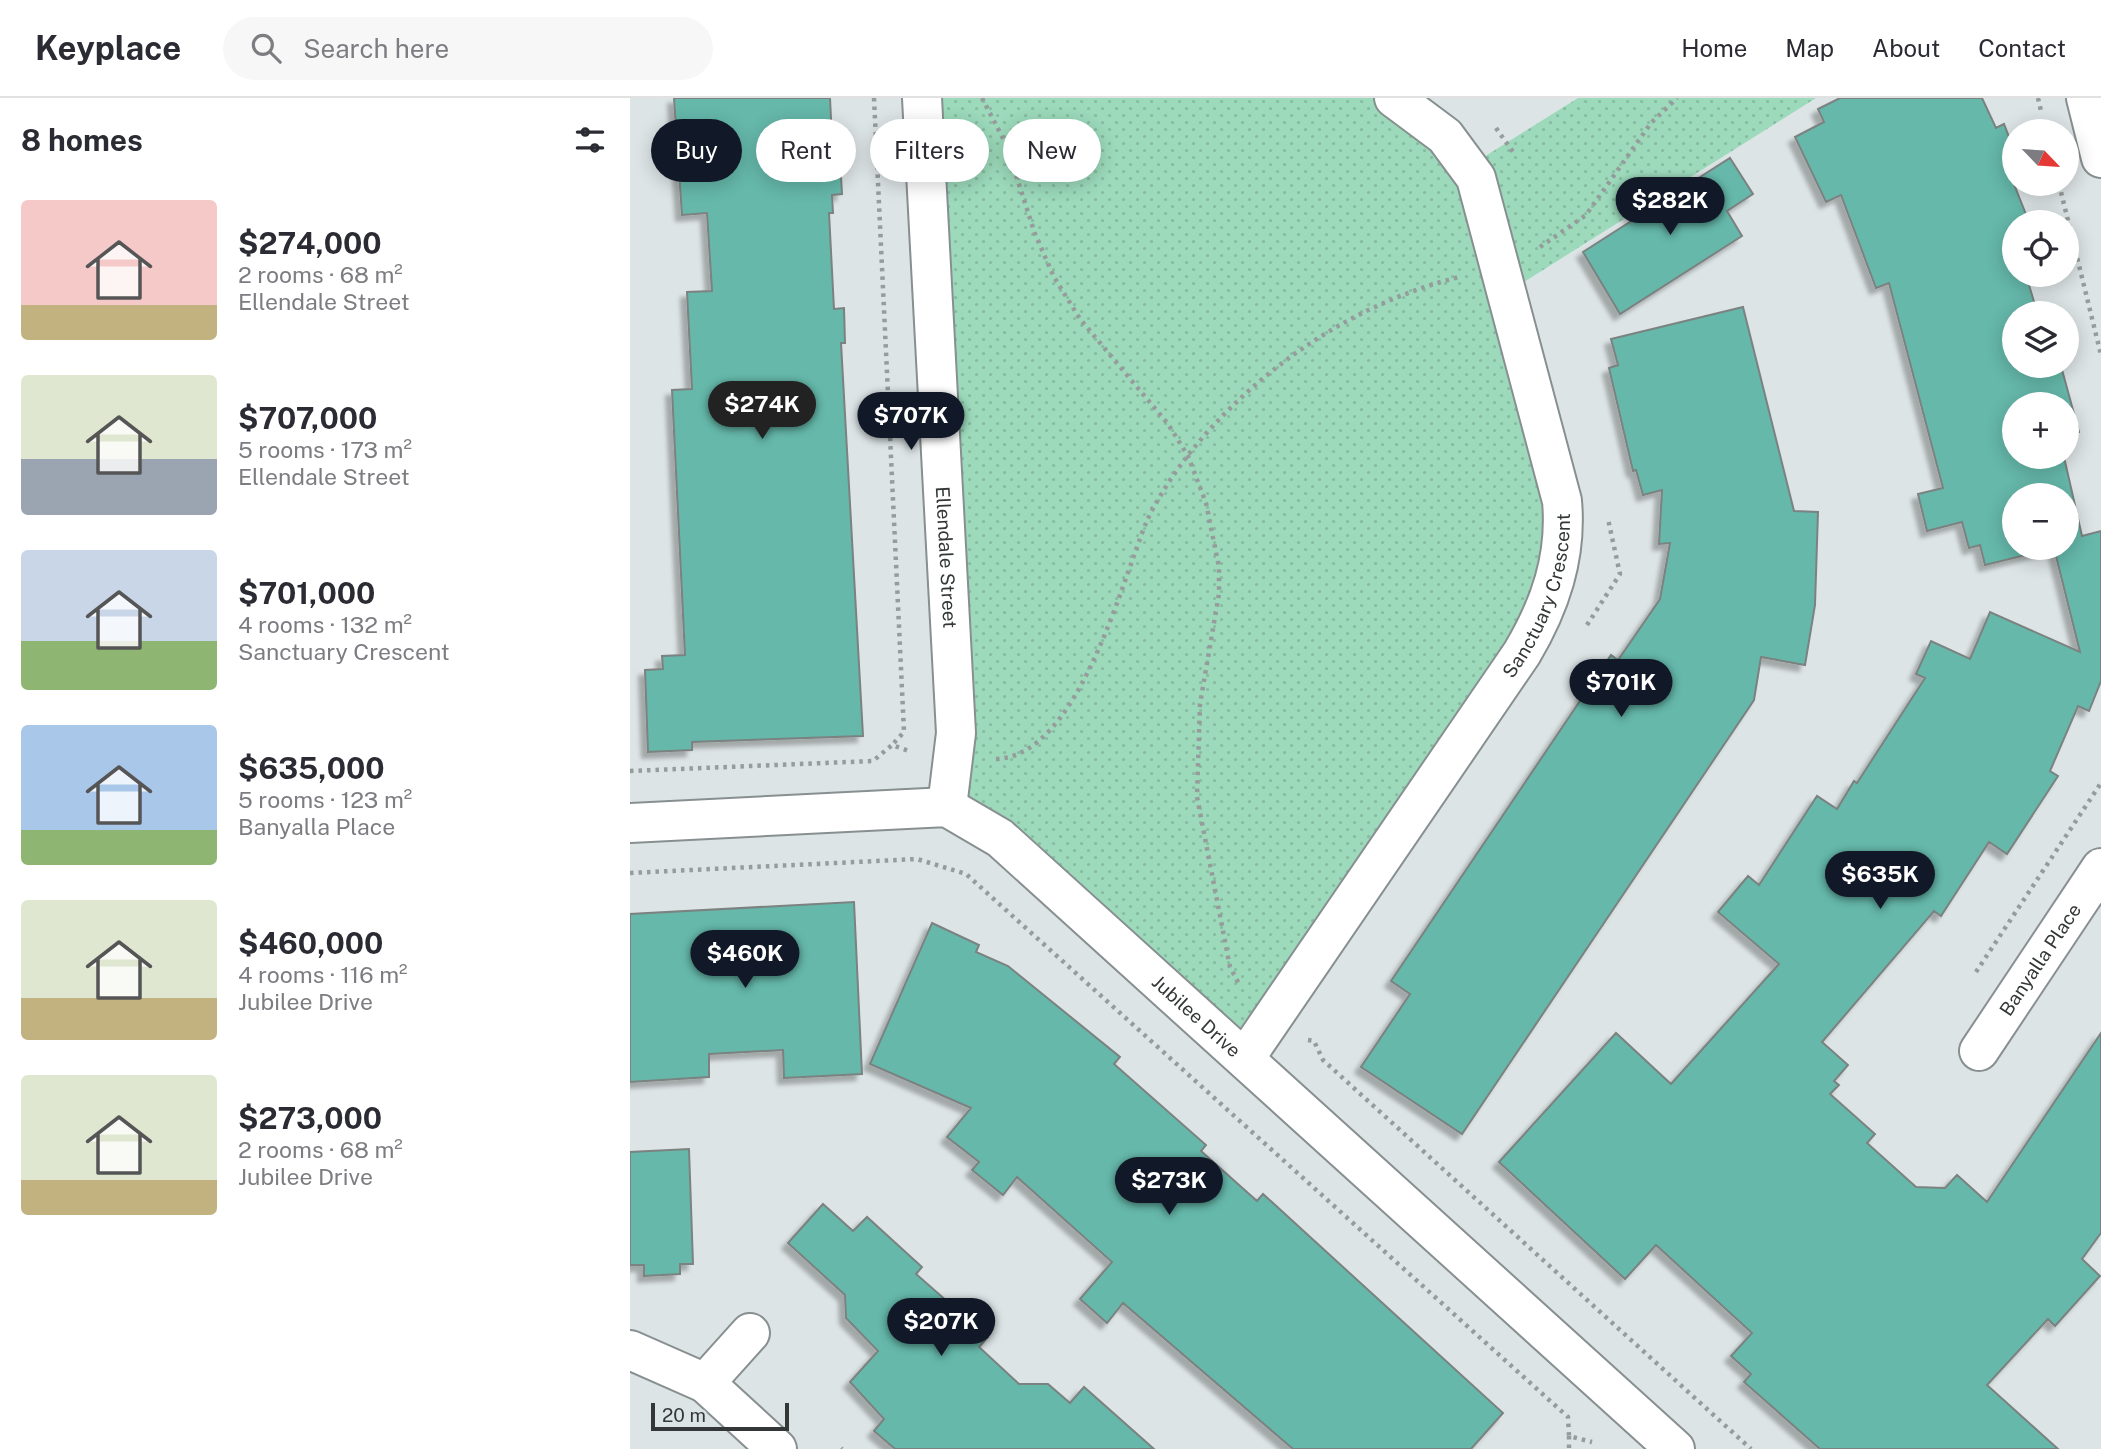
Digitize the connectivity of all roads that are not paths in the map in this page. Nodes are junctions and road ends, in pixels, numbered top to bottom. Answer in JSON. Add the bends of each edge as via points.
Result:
{"nodes":[{"id":1,"x":922,"y":98,"type":"edge"},
{"id":2,"x":1394,"y":98,"type":"edge"},
{"id":3,"x":2086,"y":98,"type":"edge"},
{"id":4,"x":2101,"y":158,"type":"edge"},
{"id":5,"x":947,"y":807,"type":"junction"},
{"id":6,"x":630,"y":823,"type":"edge"},
{"id":7,"x":2101,"y":868,"type":"edge"},
{"id":8,"x":1979,"y":1051,"type":"dead end"},
{"id":9,"x":1245,"y":1058,"type":"junction"},
{"id":10,"x":750,"y":1333,"type":"dead end"},
{"id":11,"x":630,"y":1350,"type":"edge"},
{"id":12,"x":705,"y":1383,"type":"junction"},
{"id":13,"x":1658,"y":1444,"type":"edge"},
{"id":14,"x":777,"y":1449,"type":"edge"}],
"edges":[{"from":1,"to":5,"type":"street","name":"Ellendale Street","via":[[956,733]]},
{"from":2,"to":9,"type":"street","name":"Sanctuary Crescent","via":[[1444,136],[1476,178],[1562,502],[1561,552],[1548,603],[1522,653]]},
{"from":3,"to":4,"type":"street"},
{"from":5,"to":6,"type":"street"},
{"from":5,"to":9,"type":"street","name":"Jubilee Drive","via":[[1018,853]]},
{"from":7,"to":8,"type":"street","name":"Banyalla Place"},
{"from":9,"to":13,"type":"street","name":"Jubilee Drive"},
{"from":10,"to":12,"type":"street"},
{"from":11,"to":12,"type":"street"},
{"from":12,"to":14,"type":"street"}]}
